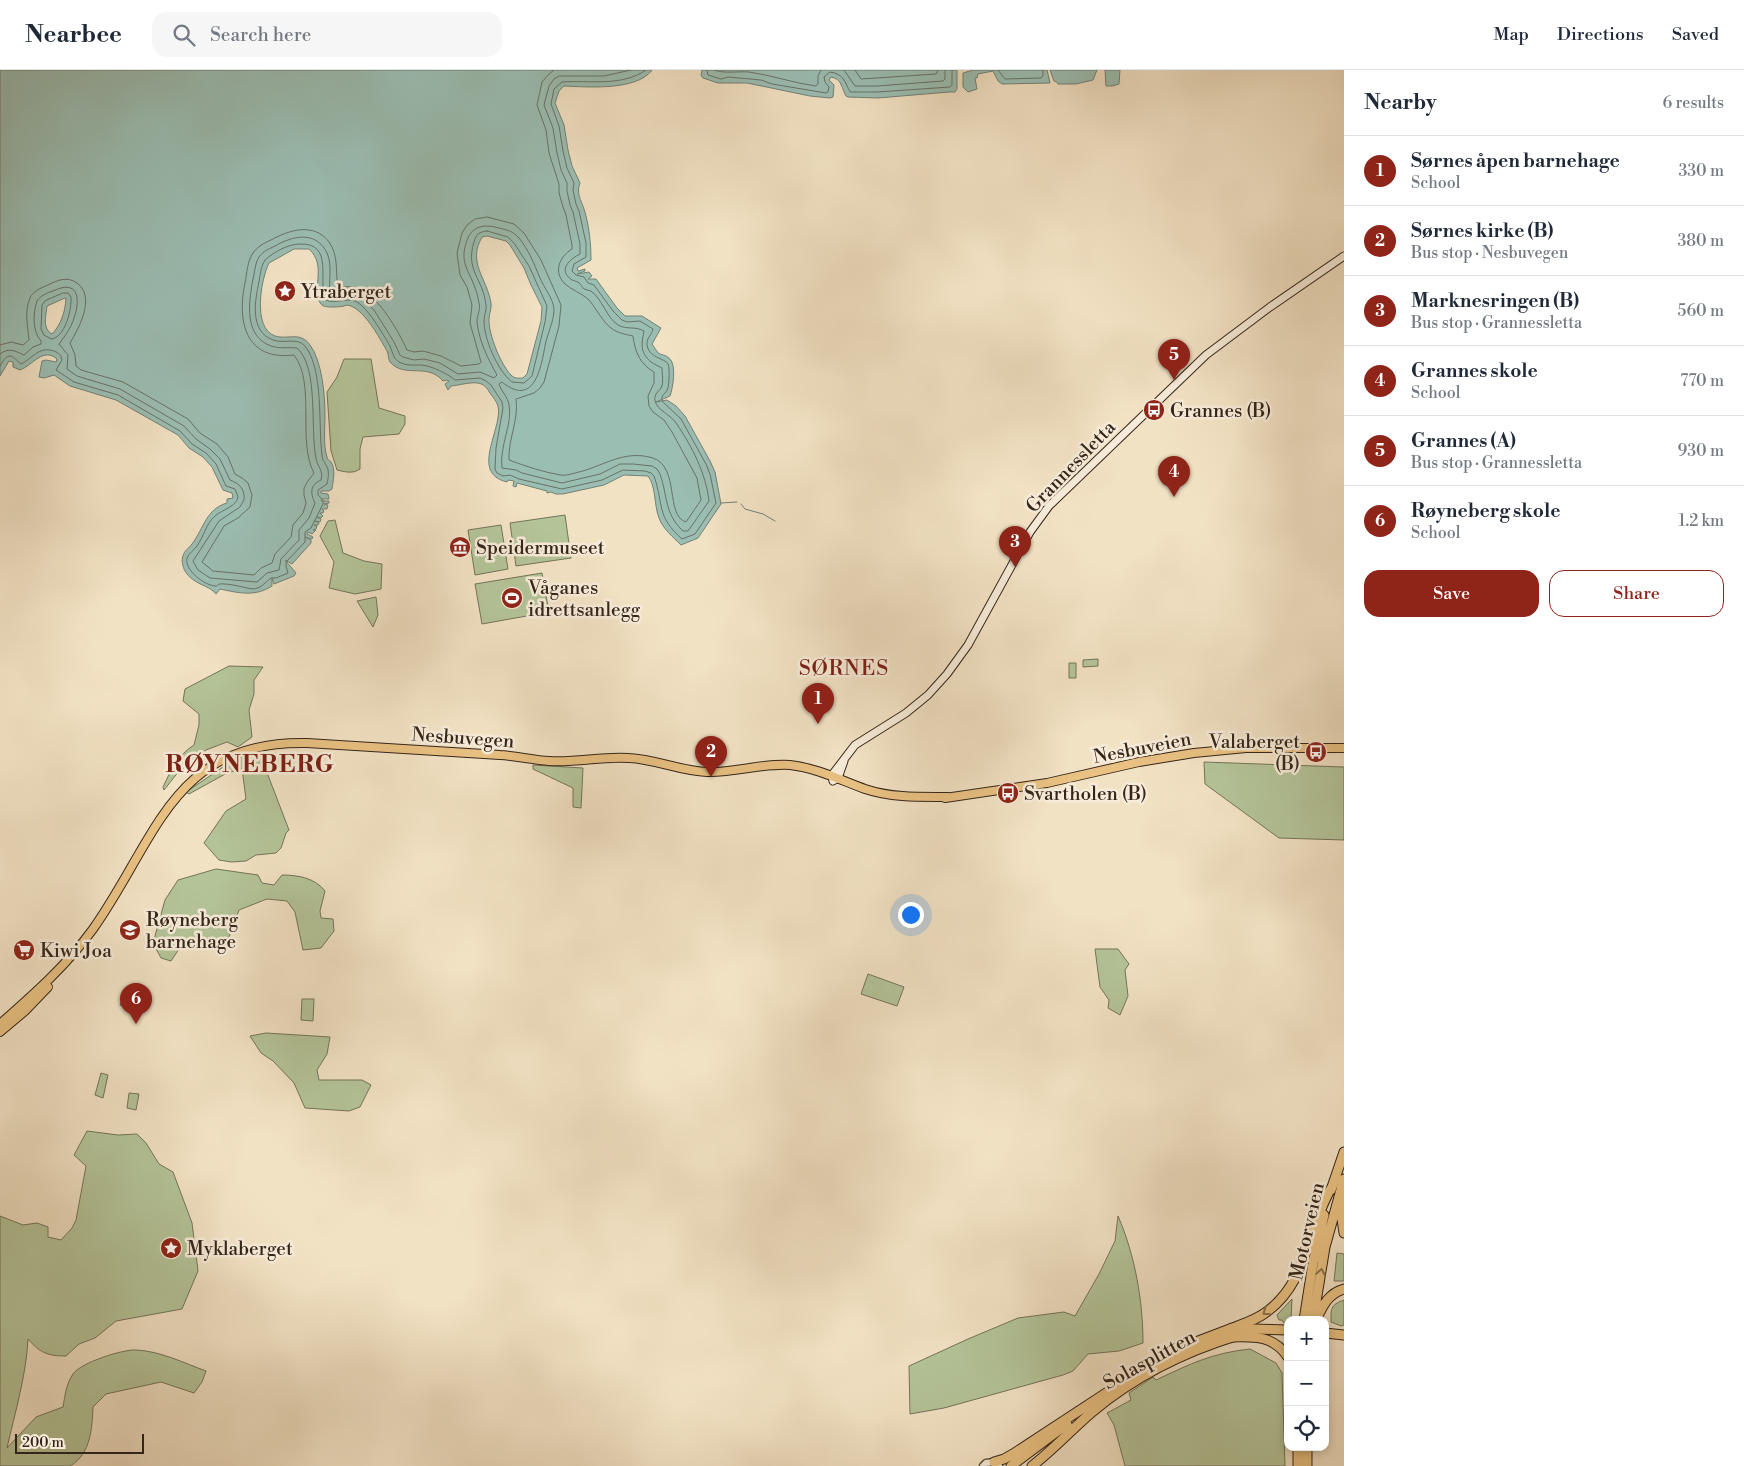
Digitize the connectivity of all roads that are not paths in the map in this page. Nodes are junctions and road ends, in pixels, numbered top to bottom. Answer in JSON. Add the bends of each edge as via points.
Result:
{"nodes":[{"id":1,"x":1344,"y":256,"type":"edge"},
{"id":2,"x":1344,"y":748,"type":"edge"},
{"id":3,"x":834,"y":778,"type":"junction"},
{"id":4,"x":948,"y":798,"type":"joint"},
{"id":5,"x":72,"y":955,"type":"junction"},
{"id":6,"x":0,"y":1024,"type":"edge"},
{"id":7,"x":0,"y":1032,"type":"edge"},
{"id":8,"x":1344,"y":1152,"type":"edge"},
{"id":9,"x":1344,"y":1181,"type":"edge"},
{"id":10,"x":1332,"y":1185,"type":"junction"},
{"id":11,"x":1344,"y":1233,"type":"edge"},
{"id":12,"x":1344,"y":1289,"type":"edge"},
{"id":13,"x":1305,"y":1316,"type":"edge"},
{"id":14,"x":1316,"y":1316,"type":"edge"},
{"id":15,"x":1317,"y":1316,"type":"edge"},
{"id":16,"x":1284,"y":1330,"type":"edge"},
{"id":17,"x":1231,"y":1333,"type":"junction"},
{"id":18,"x":1329,"y":1334,"type":"edge"},
{"id":19,"x":1344,"y":1335,"type":"edge"},
{"id":20,"x":1284,"y":1353,"type":"edge"},
{"id":21,"x":1103,"y":1400,"type":"junction"},
{"id":22,"x":1091,"y":1409,"type":"junction"},
{"id":23,"x":1298,"y":1451,"type":"edge"},
{"id":24,"x":1307,"y":1451,"type":"edge"},
{"id":25,"x":996,"y":1464,"type":"edge"},
{"id":26,"x":983,"y":1466,"type":"edge"},
{"id":27,"x":1011,"y":1466,"type":"edge"},
{"id":28,"x":1019,"y":1466,"type":"edge"},
{"id":29,"x":1032,"y":1466,"type":"edge"},
{"id":30,"x":1298,"y":1466,"type":"edge"},
{"id":31,"x":1307,"y":1466,"type":"edge"}],
"edges":[{"from":1,"to":3,"type":"main road","name":"Grannessletta","via":[[1206,355],[1049,506],[1030,532],[968,645],[947,674],[920,702],[851,748]]},
{"from":2,"to":4,"type":"main road","name":"Nesbuveien","via":[[1246,748],[1194,753],[1047,783]]},
{"from":3,"to":4,"type":"main road","name":"Nesbuvegen","via":[[886,794]]},
{"from":3,"to":5,"type":"main road","name":"Nesbuvegen","via":[[789,770],[706,772],[627,758],[563,761],[286,743],[262,746],[234,754],[209,767],[187,785],[163,814],[98,922]]},
{"from":5,"to":6,"type":"main road","name":"Nesbuvegen"},
{"from":5,"to":7,"type":"main road","name":"Nesbuvegen","via":[[38,998]]},
{"from":8,"to":10,"type":"highway","name":"Motorveien"},
{"from":9,"to":11,"type":"highway"},
{"from":14,"to":9,"type":"highway","name":"Motorveien","one_way":true,"via":[[1326,1247]]},
{"from":10,"to":13,"type":"highway","name":"Motorveien","via":[[1313,1263]]},
{"from":10,"to":17,"type":"highway","one_way":true,"via":[[1290,1288],[1266,1313]]},
{"from":12,"to":15,"type":"highway","via":[[1334,1292],[1326,1300]]},
{"from":16,"to":17,"type":"highway","name":"Solasplitten"},
{"from":17,"to":20,"type":"highway","via":[[1264,1338]]},
{"from":17,"to":21,"type":"highway","name":"Solasplitten","via":[[1178,1357]]},
{"from":17,"to":21,"type":"highway","name":"Solasplitten","via":[[1195,1342],[1143,1369]]},
{"from":18,"to":19,"type":"highway"},
{"from":21,"to":22,"type":"highway"},
{"from":22,"to":25,"type":"highway","via":[[1053,1427]]},
{"from":22,"to":27,"type":"highway","name":"Solasplitten"},
{"from":22,"to":28,"type":"highway","name":"Solasplitten"},
{"from":22,"to":29,"type":"highway","via":[[1053,1450]]},
{"from":23,"to":30,"type":"highway"},
{"from":24,"to":31,"type":"highway"},
{"from":25,"to":26,"type":"street","via":[[986,1463]]}]}
